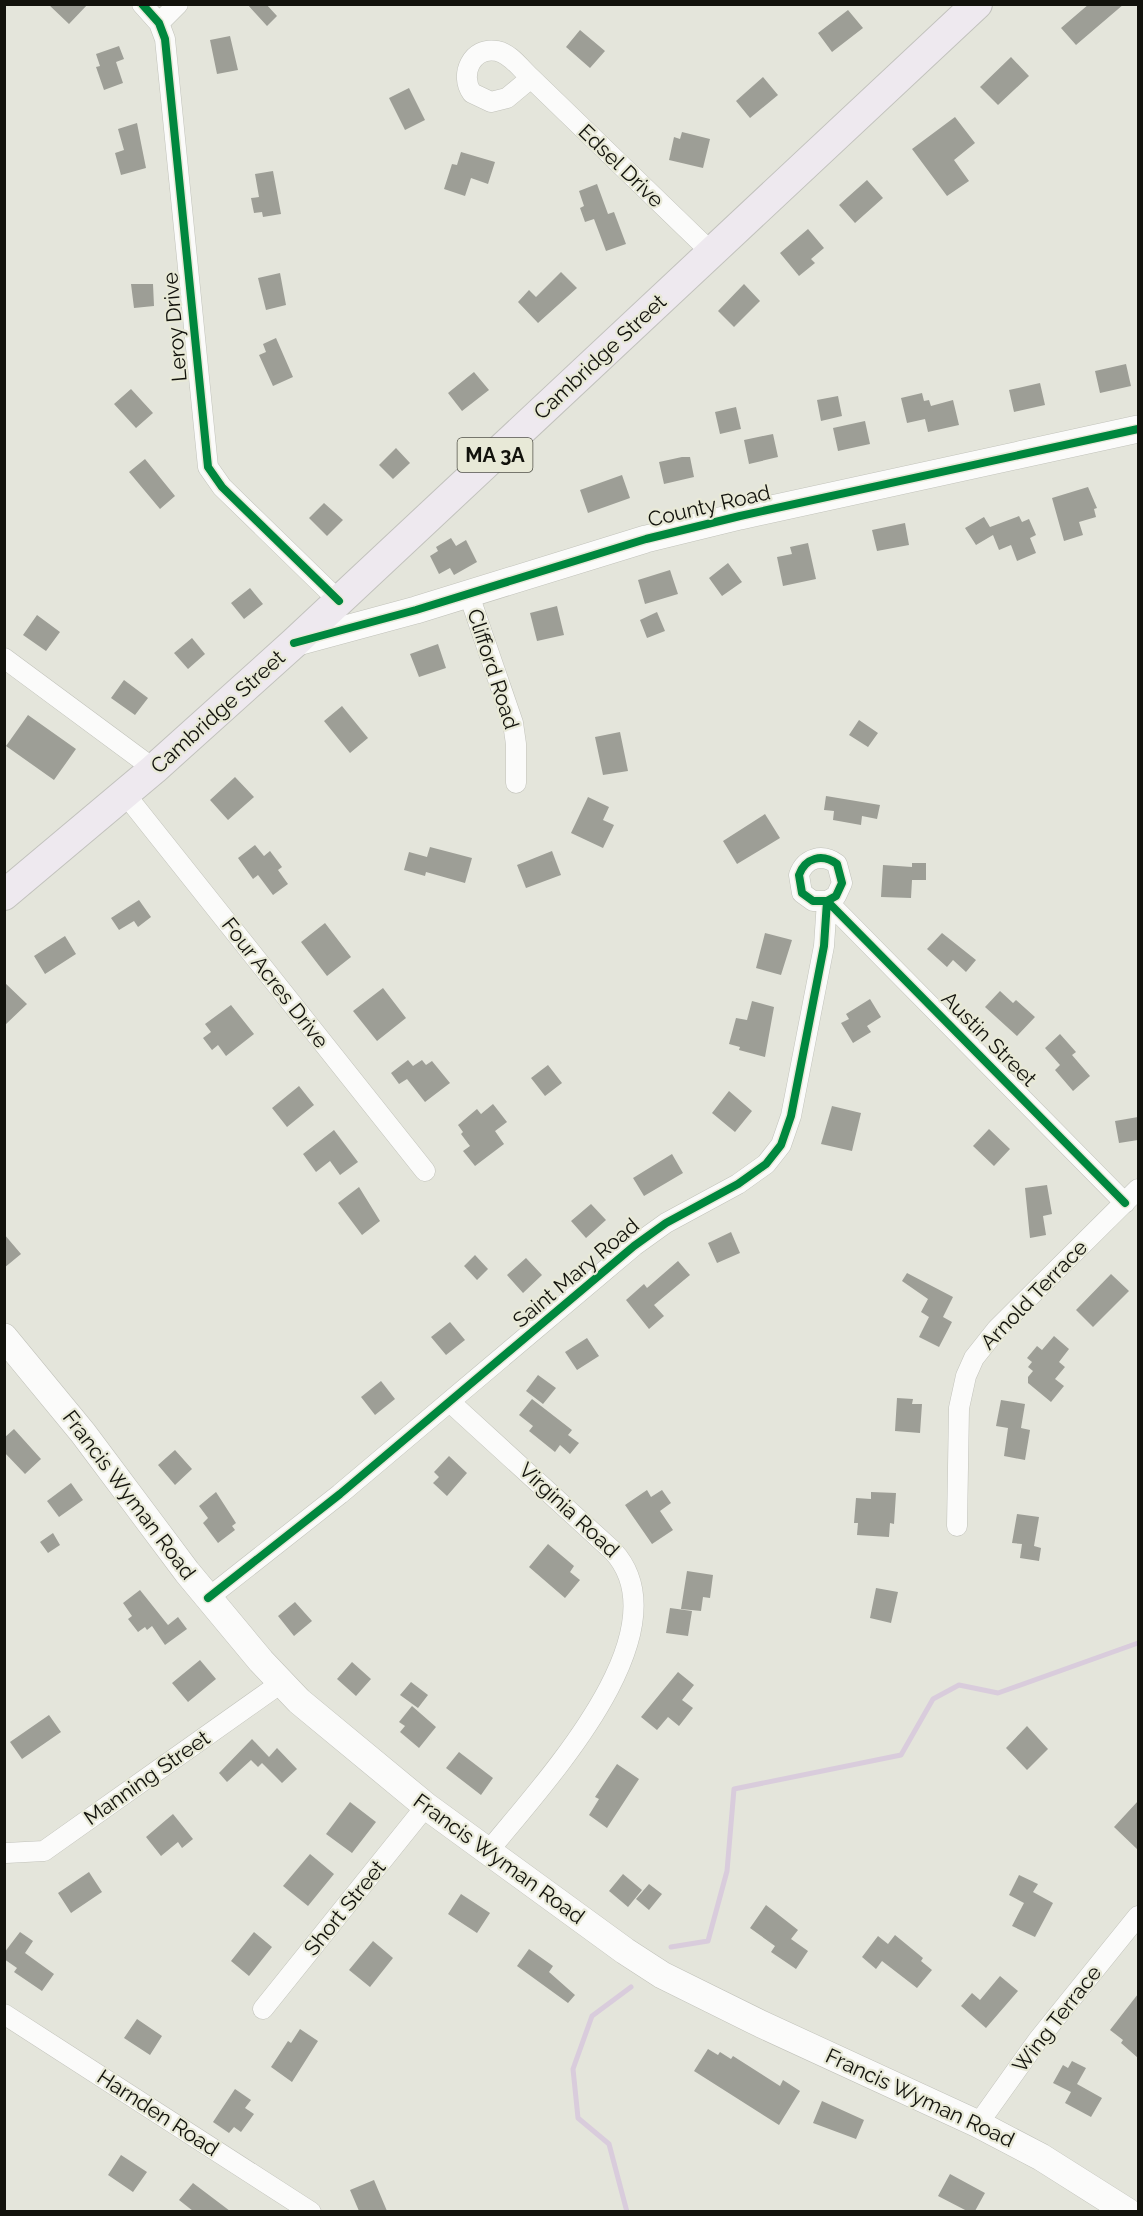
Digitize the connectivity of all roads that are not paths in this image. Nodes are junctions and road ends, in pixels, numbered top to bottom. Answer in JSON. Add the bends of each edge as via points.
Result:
{"nodes":[{"id":1,"x":142,"y":4,"type":"edge"},
{"id":2,"x":178,"y":4,"type":"edge"},
{"id":3,"x":976,"y":4,"type":"edge"},
{"id":4,"x":159,"y":22,"type":"junction"},
{"id":5,"x":531,"y":78,"type":"dead end"},
{"id":6,"x":712,"y":254,"type":"junction"},
{"id":7,"x":1138,"y":429,"type":"edge"},
{"id":8,"x":468,"y":592,"type":"junction"},
{"id":9,"x":339,"y":601,"type":"junction"},
{"id":10,"x":294,"y":644,"type":"junction"},
{"id":11,"x":4,"y":658,"type":"edge"},
{"id":12,"x":154,"y":769,"type":"junction"},
{"id":13,"x":516,"y":783,"type":"dead end"},
{"id":14,"x":125,"y":794,"type":"junction"},
{"id":15,"x":4,"y":895,"type":"edge"},
{"id":16,"x":827,"y":901,"type":"joint"},
{"id":17,"x":425,"y":1171,"type":"dead end"},
{"id":18,"x":1132,"y":1196,"type":"edge"},
{"id":19,"x":4,"y":1337,"type":"edge"},
{"id":20,"x":450,"y":1402,"type":"junction"},
{"id":21,"x":957,"y":1526,"type":"dead end"},
{"id":22,"x":208,"y":1598,"type":"junction"},
{"id":23,"x":281,"y":1683,"type":"junction"},
{"id":24,"x":426,"y":1806,"type":"junction"},
{"id":25,"x":6,"y":1852,"type":"edge"},
{"id":26,"x":487,"y":1852,"type":"junction"},
{"id":27,"x":1138,"y":1916,"type":"edge"},
{"id":28,"x":263,"y":2009,"type":"dead end"},
{"id":29,"x":4,"y":2014,"type":"edge"},
{"id":30,"x":978,"y":2124,"type":"junction"},
{"id":31,"x":311,"y":2211,"type":"edge"},
{"id":32,"x":1128,"y":2211,"type":"edge"}],
"edges":[{"from":1,"to":4,"type":"street","name":"Leroy Drive"},
{"from":2,"to":4,"type":"street"},
{"from":3,"to":6,"type":"main road","name":"Cambridge Street","number":"MA 3A"},
{"from":4,"to":9,"type":"street","name":"Leroy Drive","via":[[167,57],[206,461],[222,488]]},
{"from":5,"to":6,"type":"street","name":"Edsel Drive"},
{"from":6,"to":9,"type":"main road","name":"Cambridge Street","number":"MA 3A"},
{"from":7,"to":8,"type":"main road","name":"County Road","via":[[729,518]]},
{"from":8,"to":10,"type":"main road","name":"County Road"},
{"from":8,"to":13,"type":"street","name":"Clifford Road","via":[[513,723]]},
{"from":9,"to":10,"type":"main road","name":"Cambridge Street","number":"MA 3A"},
{"from":10,"to":12,"type":"main road","name":"Cambridge Street","number":"MA 3A"},
{"from":11,"to":12,"type":"street"},
{"from":12,"to":14,"type":"main road","name":"Cambridge Street","number":"MA 3A"},
{"from":14,"to":15,"type":"main road","name":"Cambridge Street","number":"MA 3A"},
{"from":14,"to":17,"type":"street","name":"Four Acres Drive"},
{"from":16,"to":18,"type":"street","name":"Austin Street"},
{"from":16,"to":20,"type":"street","name":"Saint Mary Road","via":[[824,946],[791,1116],[773,1158],[738,1184],[652,1232]]},
{"from":18,"to":21,"type":"street","name":"Arnold Terrace","via":[[997,1329],[970,1366],[960,1408]]},
{"from":19,"to":22,"type":"main road","name":"Francis Wyman Road","via":[[98,1451]]},
{"from":20,"to":22,"type":"street","name":"Saint Mary Road"},
{"from":20,"to":26,"type":"street","name":"Virginia Road","via":[[613,1551],[630,1574],[633,1590],[627,1646],[608,1693]]},
{"from":22,"to":23,"type":"main road","name":"Francis Wyman Road"},
{"from":23,"to":24,"type":"main road","name":"Francis Wyman Road"},
{"from":23,"to":25,"type":"street","name":"Manning Street","via":[[45,1850]]},
{"from":24,"to":26,"type":"main road","name":"Francis Wyman Road"},
{"from":24,"to":28,"type":"street","name":"Short Street"},
{"from":26,"to":30,"type":"main road","name":"Francis Wyman Road","via":[[677,1984]]},
{"from":27,"to":30,"type":"street","name":"Wing Terrace","via":[[1038,2040]]},
{"from":29,"to":31,"type":"street","name":"Harnden Road"},
{"from":30,"to":32,"type":"main road","name":"Francis Wyman Road","via":[[1041,2157]]}]}
